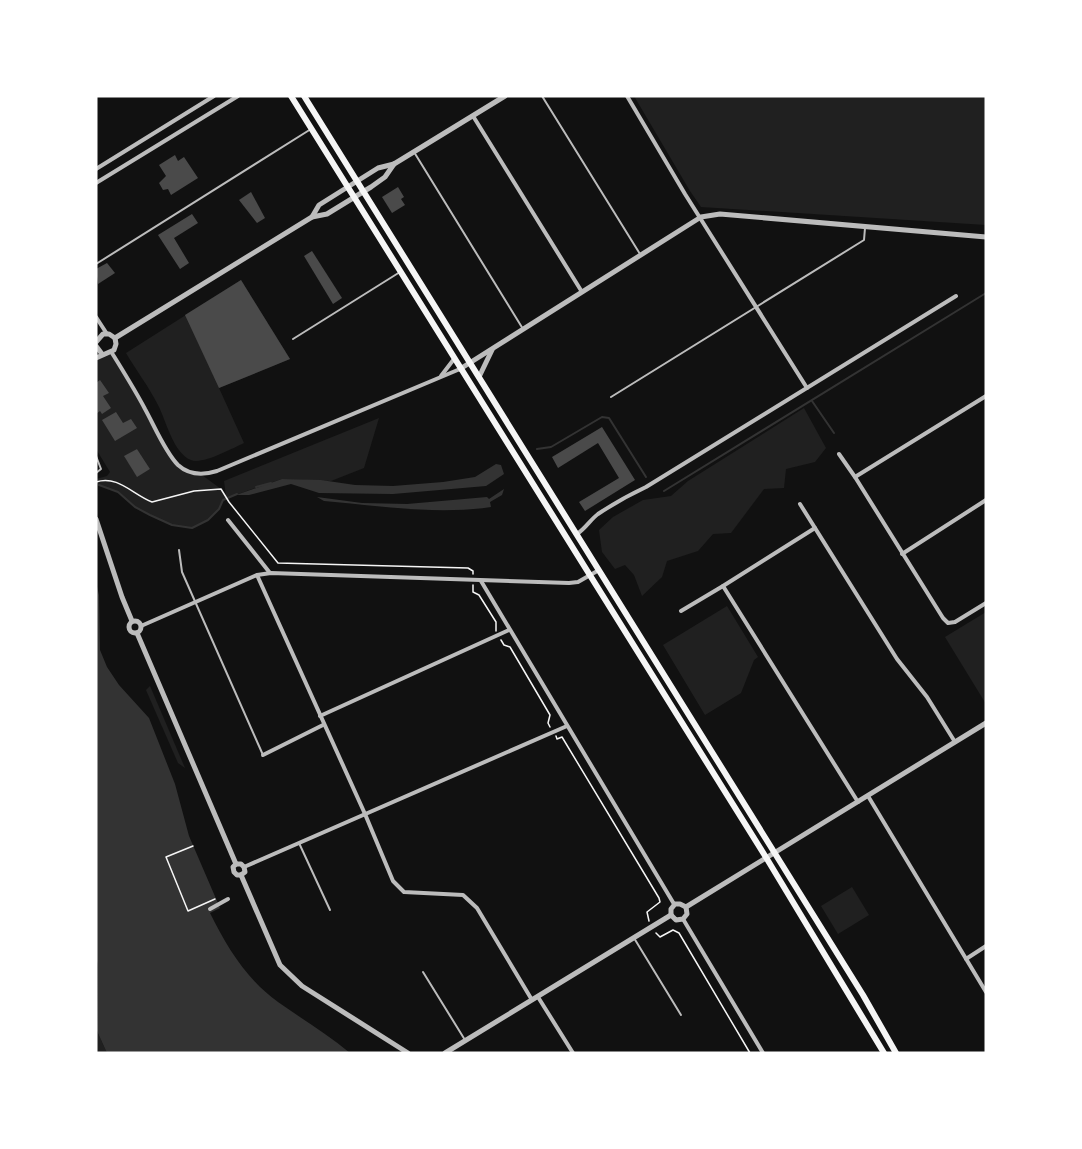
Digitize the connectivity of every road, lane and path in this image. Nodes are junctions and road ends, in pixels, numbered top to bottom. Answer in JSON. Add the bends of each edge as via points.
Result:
{"nodes":[{"id":1,"x":214,"y":96,"type":"edge"},
{"id":2,"x":237,"y":96,"type":"edge"},
{"id":3,"x":291,"y":96,"type":"edge"},
{"id":4,"x":304,"y":96,"type":"edge"},
{"id":5,"x":505,"y":96,"type":"edge"},
{"id":6,"x":542,"y":96,"type":"edge"},
{"id":7,"x":627,"y":96,"type":"edge"},
{"id":8,"x":473,"y":116,"type":"junction"},
{"id":9,"x":311,"y":129,"type":"junction"},
{"id":10,"x":414,"y":152,"type":"junction"},
{"id":11,"x":394,"y":164,"type":"junction"},
{"id":12,"x":96,"y":169,"type":"edge"},
{"id":13,"x":357,"y":181,"type":"junction"},
{"id":14,"x":96,"y":183,"type":"edge"},
{"id":15,"x":347,"y":188,"type":"junction"},
{"id":16,"x":363,"y":191,"type":"junction"},
{"id":17,"x":353,"y":198,"type":"junction"},
{"id":18,"x":312,"y":217,"type":"junction"},
{"id":19,"x":701,"y":217,"type":"junction"},
{"id":20,"x":866,"y":226,"type":"junction"},
{"id":21,"x":986,"y":237,"type":"edge"},
{"id":22,"x":640,"y":254,"type":"junction"},
{"id":23,"x":96,"y":264,"type":"edge"},
{"id":24,"x":400,"y":272,"type":"junction"},
{"id":25,"x":582,"y":292,"type":"junction"},
{"id":26,"x":956,"y":296,"type":"dead end"},
{"id":27,"x":757,"y":306,"type":"junction"},
{"id":28,"x":96,"y":317,"type":"edge"},
{"id":29,"x":523,"y":329,"type":"junction"},
{"id":30,"x":106,"y":334,"type":"junction"},
{"id":31,"x":115,"y":338,"type":"junction"},
{"id":32,"x":293,"y":339,"type":"dead end"},
{"id":33,"x":96,"y":341,"type":"edge"},
{"id":34,"x":96,"y":346,"type":"edge"},
{"id":35,"x":493,"y":348,"type":"junction"},
{"id":36,"x":112,"y":352,"type":"junction"},
{"id":37,"x":102,"y":354,"type":"junction"},
{"id":38,"x":96,"y":358,"type":"edge"},
{"id":39,"x":454,"y":359,"type":"junction"},
{"id":40,"x":470,"y":363,"type":"junction"},
{"id":41,"x":460,"y":369,"type":"junction"},
{"id":42,"x":479,"y":377,"type":"junction"},
{"id":43,"x":438,"y":379,"type":"junction"},
{"id":44,"x":807,"y":388,"type":"junction"},
{"id":45,"x":986,"y":396,"type":"edge"},
{"id":46,"x":611,"y":397,"type":"dead end"},
{"id":47,"x":838,"y":454,"type":"dead end"},
{"id":48,"x":96,"y":456,"type":"edge"},
{"id":49,"x":96,"y":473,"type":"edge"},
{"id":50,"x":855,"y":477,"type":"junction"},
{"id":51,"x":96,"y":482,"type":"edge"},
{"id":52,"x":986,"y":500,"type":"edge"},
{"id":53,"x":800,"y":504,"type":"dead end"},
{"id":54,"x":96,"y":519,"type":"edge"},
{"id":55,"x":228,"y":520,"type":"dead end"},
{"id":56,"x":815,"y":528,"type":"junction"},
{"id":57,"x":576,"y":534,"type":"junction"},
{"id":58,"x":179,"y":550,"type":"dead end"},
{"id":59,"x":902,"y":554,"type":"junction"},
{"id":60,"x":599,"y":570,"type":"junction"},
{"id":61,"x":271,"y":573,"type":"junction"},
{"id":62,"x":257,"y":575,"type":"junction"},
{"id":63,"x":590,"y":576,"type":"junction"},
{"id":64,"x":473,"y":581,"type":"junction"},
{"id":65,"x":480,"y":581,"type":"junction"},
{"id":66,"x":723,"y":586,"type":"junction"},
{"id":67,"x":196,"y":602,"type":"junction"},
{"id":68,"x":986,"y":603,"type":"edge"},
{"id":69,"x":681,"y":611,"type":"dead end"},
{"id":70,"x":132,"y":621,"type":"junction"},
{"id":71,"x":141,"y":626,"type":"junction"},
{"id":72,"x":509,"y":630,"type":"junction"},
{"id":73,"x":137,"y":633,"type":"junction"},
{"id":74,"x":498,"y":636,"type":"junction"},
{"id":75,"x":320,"y":716,"type":"junction"},
{"id":76,"x":986,"y":723,"type":"edge"},
{"id":77,"x":323,"y":725,"type":"junction"},
{"id":78,"x":567,"y":726,"type":"junction"},
{"id":79,"x":553,"y":731,"type":"junction"},
{"id":80,"x":955,"y":742,"type":"junction"},
{"id":81,"x":263,"y":755,"type":"joint"},
{"id":82,"x":868,"y":796,"type":"junction"},
{"id":83,"x":858,"y":802,"type":"junction"},
{"id":84,"x":365,"y":814,"type":"junction"},
{"id":85,"x":299,"y":843,"type":"junction"},
{"id":86,"x":193,"y":846,"type":"dead end"},
{"id":87,"x":776,"y":854,"type":"junction"},
{"id":88,"x":766,"y":859,"type":"junction"},
{"id":89,"x":237,"y":864,"type":"junction"},
{"id":90,"x":244,"y":867,"type":"junction"},
{"id":91,"x":241,"y":875,"type":"junction"},
{"id":92,"x":216,"y":899,"type":"dead end"},
{"id":93,"x":228,"y":899,"type":"dead end"},
{"id":94,"x":675,"y":904,"type":"junction"},
{"id":95,"x":686,"y":908,"type":"junction"},
{"id":96,"x":210,"y":909,"type":"dead end"},
{"id":97,"x":330,"y":910,"type":"dead end"},
{"id":98,"x":671,"y":915,"type":"junction"},
{"id":99,"x":683,"y":919,"type":"junction"},
{"id":100,"x":651,"y":927,"type":"junction"},
{"id":101,"x":634,"y":938,"type":"junction"},
{"id":102,"x":986,"y":946,"type":"edge"},
{"id":103,"x":966,"y":959,"type":"junction"},
{"id":104,"x":423,"y":972,"type":"dead end"},
{"id":105,"x":986,"y":992,"type":"edge"},
{"id":106,"x":535,"y":998,"type":"junction"},
{"id":107,"x":681,"y":1015,"type":"dead end"},
{"id":108,"x":465,"y":1040,"type":"junction"},
{"id":109,"x":408,"y":1053,"type":"edge"},
{"id":110,"x":445,"y":1053,"type":"edge"},
{"id":111,"x":573,"y":1053,"type":"edge"},
{"id":112,"x":750,"y":1053,"type":"edge"},
{"id":113,"x":763,"y":1053,"type":"edge"},
{"id":114,"x":884,"y":1053,"type":"edge"},
{"id":115,"x":896,"y":1053,"type":"edge"}],
"edges":[{"from":1,"to":12,"type":"street"},
{"from":2,"to":14,"type":"street"},
{"from":3,"to":9,"type":"main road"},
{"from":4,"to":13,"type":"main road"},
{"from":5,"to":8,"type":"street"},
{"from":6,"to":22,"type":"lane"},
{"from":7,"to":19,"type":"street"},
{"from":8,"to":10,"type":"street"},
{"from":8,"to":25,"type":"street"},
{"from":9,"to":15,"type":"main road"},
{"from":9,"to":23,"type":"lane"},
{"from":10,"to":11,"type":"street"},
{"from":10,"to":29,"type":"lane"},
{"from":11,"to":13,"type":"street","via":[[378,168]]},
{"from":11,"to":16,"type":"street","via":[[385,177]]},
{"from":13,"to":15,"type":"street"},
{"from":13,"to":16,"type":"main road"},
{"from":15,"to":17,"type":"main road"},
{"from":15,"to":18,"type":"street","via":[[319,205]]},
{"from":16,"to":17,"type":"street"},
{"from":16,"to":40,"type":"main road"},
{"from":17,"to":18,"type":"street","via":[[327,214]]},
{"from":17,"to":24,"type":"main road"},
{"from":18,"to":31,"type":"street"},
{"from":19,"to":20,"type":"street","via":[[720,214]]},
{"from":19,"to":22,"type":"street"},
{"from":19,"to":27,"type":"street"},
{"from":20,"to":21,"type":"street"},
{"from":20,"to":27,"type":"lane","via":[[864,240]]},
{"from":22,"to":25,"type":"street"},
{"from":24,"to":32,"type":"lane"},
{"from":24,"to":39,"type":"main road"},
{"from":25,"to":29,"type":"street"},
{"from":26,"to":44,"type":"street"},
{"from":27,"to":44,"type":"street"},
{"from":27,"to":46,"type":"lane"},
{"from":28,"to":30,"type":"street"},
{"from":29,"to":35,"type":"street"},
{"from":30,"to":31,"type":"street"},
{"from":30,"to":33,"type":"street"},
{"from":31,"to":36,"type":"street"},
{"from":34,"to":37,"type":"street"},
{"from":35,"to":40,"type":"street"},
{"from":35,"to":42,"type":"street"},
{"from":36,"to":37,"type":"street"},
{"from":36,"to":43,"type":"street","via":[[178,465],[202,475]]},
{"from":37,"to":38,"type":"street"},
{"from":39,"to":41,"type":"main road"},
{"from":39,"to":43,"type":"street"},
{"from":40,"to":41,"type":"street"},
{"from":40,"to":42,"type":"main road"},
{"from":41,"to":43,"type":"street"},
{"from":41,"to":63,"type":"main road"},
{"from":42,"to":57,"type":"main road"},
{"from":44,"to":57,"type":"street","via":[[628,495]]},
{"from":45,"to":50,"type":"street"},
{"from":47,"to":50,"type":"street"},
{"from":48,"to":49,"type":"lane","via":[[101,469]]},
{"from":50,"to":59,"type":"street"},
{"from":51,"to":64,"type":"path","via":[[116,481],[152,502],[194,491],[221,489],[278,562],[468,568],[473,571]]},
{"from":52,"to":59,"type":"street"},
{"from":53,"to":56,"type":"street"},
{"from":54,"to":70,"type":"street"},
{"from":55,"to":61,"type":"street"},
{"from":56,"to":66,"type":"street"},
{"from":56,"to":80,"type":"street","via":[[897,659]]},
{"from":57,"to":60,"type":"main road"},
{"from":58,"to":67,"type":"lane","via":[[182,572]]},
{"from":59,"to":68,"type":"street","via":[[948,623]]},
{"from":60,"to":63,"type":"street"},
{"from":60,"to":87,"type":"main road"},
{"from":61,"to":62,"type":"street"},
{"from":61,"to":64,"type":"street"},
{"from":62,"to":67,"type":"street"},
{"from":62,"to":75,"type":"street"},
{"from":63,"to":65,"type":"street","via":[[573,583]]},
{"from":63,"to":88,"type":"main road"},
{"from":64,"to":65,"type":"street"},
{"from":64,"to":74,"type":"path","via":[[473,592],[496,622]]},
{"from":65,"to":72,"type":"street"},
{"from":66,"to":69,"type":"street"},
{"from":66,"to":83,"type":"street"},
{"from":67,"to":71,"type":"street"},
{"from":67,"to":81,"type":"lane"},
{"from":70,"to":71,"type":"street"},
{"from":70,"to":73,"type":"street","via":[[129,629]]},
{"from":71,"to":73,"type":"street"},
{"from":72,"to":74,"type":"street"},
{"from":72,"to":78,"type":"street"},
{"from":73,"to":89,"type":"street"},
{"from":74,"to":75,"type":"street"},
{"from":74,"to":79,"type":"path","via":[[510,647],[550,715],[548,723]]},
{"from":75,"to":77,"type":"street"},
{"from":76,"to":80,"type":"street"},
{"from":77,"to":81,"type":"street"},
{"from":77,"to":84,"type":"street"},
{"from":78,"to":79,"type":"street"},
{"from":78,"to":94,"type":"street"},
{"from":79,"to":84,"type":"street"},
{"from":79,"to":100,"type":"path","via":[[557,739],[562,737],[659,898],[660,902],[647,912]]},
{"from":80,"to":82,"type":"street"},
{"from":82,"to":83,"type":"street"},
{"from":82,"to":103,"type":"street"},
{"from":83,"to":87,"type":"street"},
{"from":84,"to":85,"type":"street"},
{"from":84,"to":106,"type":"street","via":[[393,881],[404,892],[463,895],[477,908]]},
{"from":85,"to":90,"type":"street"},
{"from":85,"to":97,"type":"lane"},
{"from":86,"to":92,"type":"path","via":[[166,857],[188,910]]},
{"from":87,"to":88,"type":"street"},
{"from":87,"to":115,"type":"main road"},
{"from":88,"to":95,"type":"street"},
{"from":88,"to":114,"type":"main road"},
{"from":89,"to":90,"type":"street"},
{"from":89,"to":91,"type":"street","via":[[234,872]]},
{"from":90,"to":91,"type":"street"},
{"from":91,"to":109,"type":"street","via":[[280,965],[302,986]]},
{"from":93,"to":96,"type":"street"},
{"from":94,"to":95,"type":"street"},
{"from":94,"to":98,"type":"street"},
{"from":95,"to":99,"type":"street"},
{"from":98,"to":99,"type":"street","via":[[676,920]]},
{"from":98,"to":100,"type":"street"},
{"from":99,"to":113,"type":"street"},
{"from":100,"to":101,"type":"street"},
{"from":100,"to":112,"type":"path","via":[[660,938],[673,930],[679,933]]},
{"from":101,"to":106,"type":"street"},
{"from":101,"to":107,"type":"lane"},
{"from":102,"to":103,"type":"street"},
{"from":103,"to":105,"type":"street"},
{"from":104,"to":108,"type":"lane"},
{"from":106,"to":108,"type":"street"},
{"from":106,"to":111,"type":"street"},
{"from":108,"to":110,"type":"street"}]}
